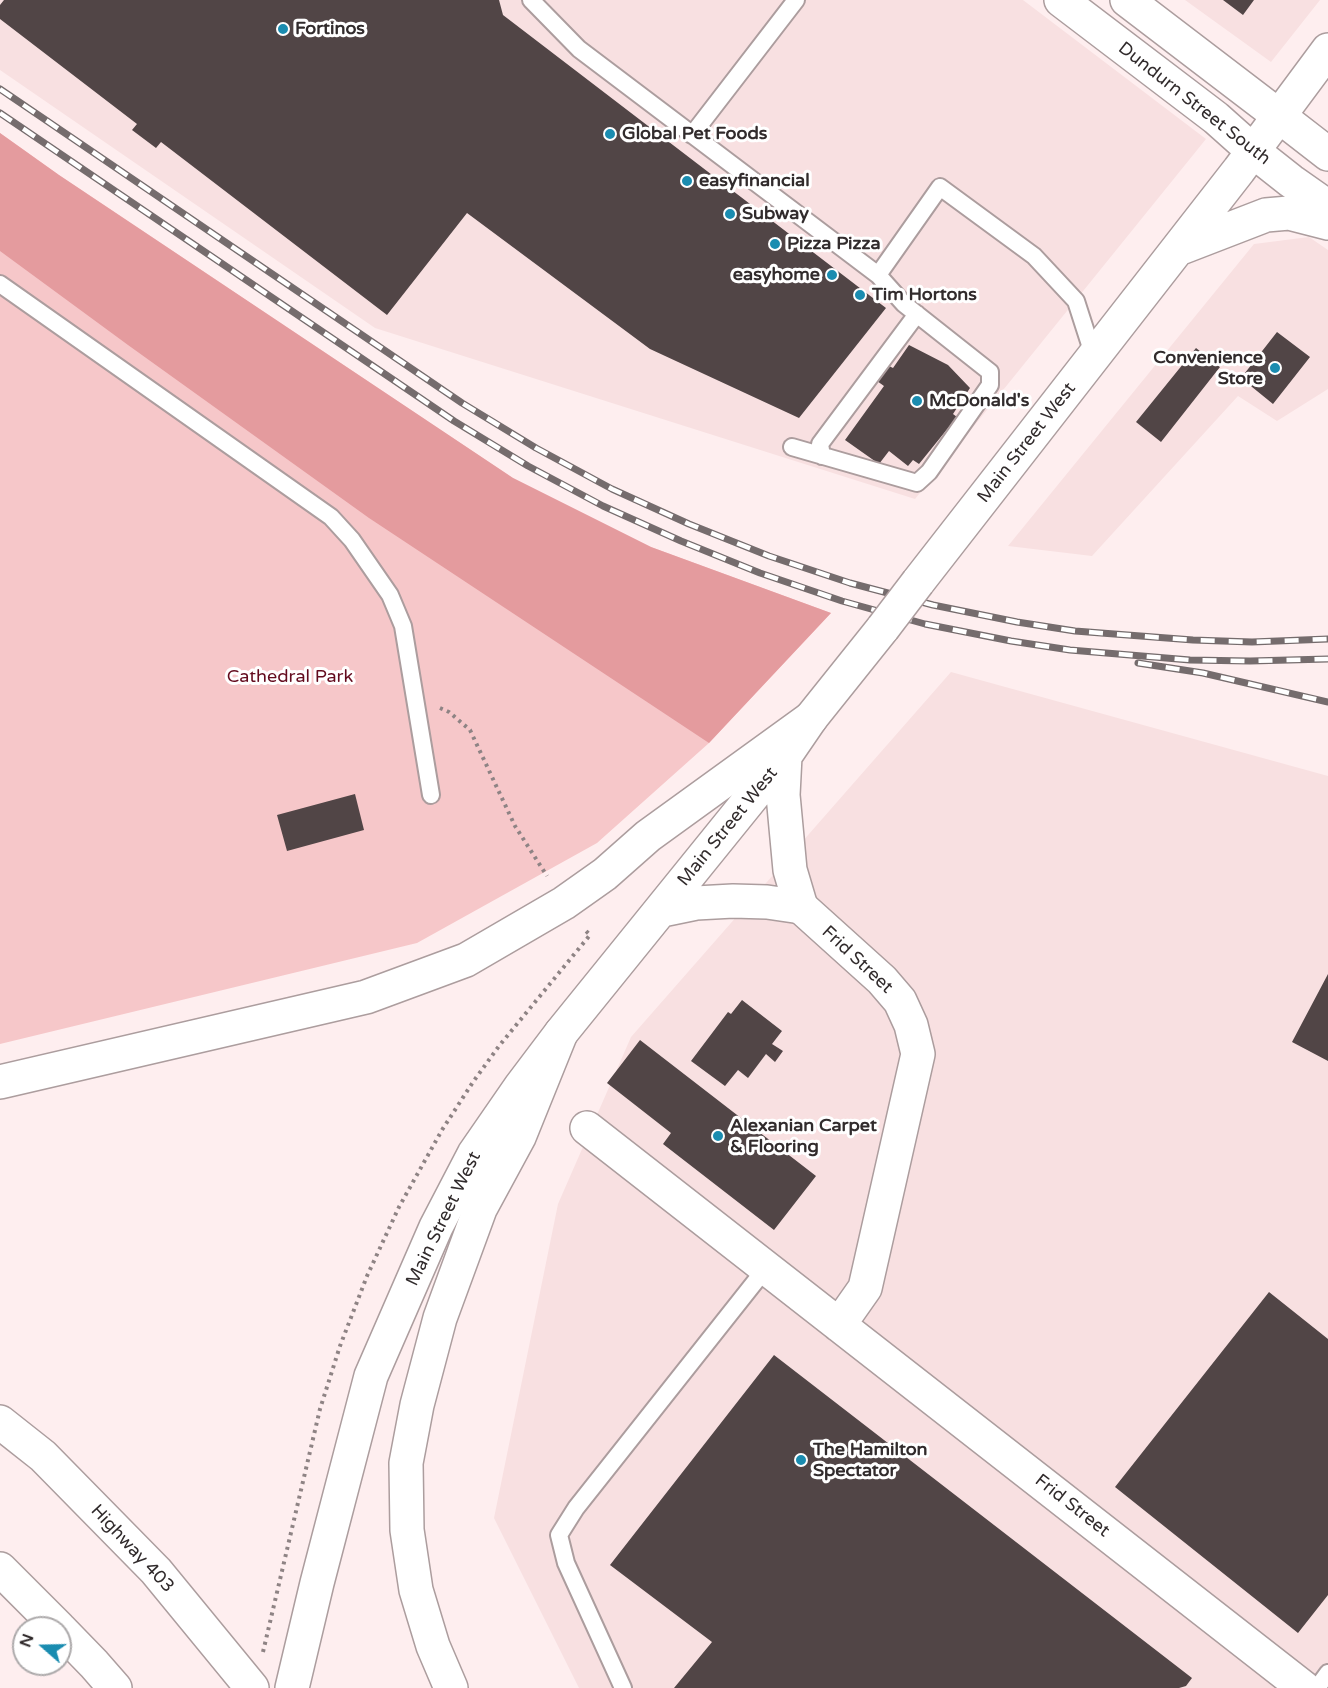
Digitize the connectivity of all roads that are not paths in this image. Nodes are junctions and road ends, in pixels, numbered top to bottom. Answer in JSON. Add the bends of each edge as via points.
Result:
{"nodes":[{"id":1,"x":531,"y":0,"type":"edge"},
{"id":2,"x":796,"y":0,"type":"edge"},
{"id":3,"x":1061,"y":0,"type":"edge"},
{"id":4,"x":1127,"y":0,"type":"edge"},
{"id":5,"x":1328,"y":50,"type":"edge"},
{"id":6,"x":1280,"y":116,"type":"junction"},
{"id":7,"x":692,"y":135,"type":"junction"},
{"id":8,"x":1253,"y":151,"type":"junction"},
{"id":9,"x":1328,"y":154,"type":"edge"},
{"id":10,"x":1328,"y":207,"type":"edge"},
{"id":11,"x":1328,"y":223,"type":"edge"},
{"id":12,"x":1178,"y":249,"type":"junction"},
{"id":13,"x":878,"y":275,"type":"junction"},
{"id":14,"x":0,"y":284,"type":"edge"},
{"id":15,"x":910,"y":309,"type":"junction"},
{"id":16,"x":1094,"y":358,"type":"junction"},
{"id":17,"x":792,"y":447,"type":"dead end"},
{"id":18,"x":822,"y":456,"type":"junction"},
{"id":19,"x":811,"y":718,"type":"junction"},
{"id":20,"x":785,"y":756,"type":"junction"},
{"id":21,"x":431,"y":795,"type":"dead end"},
{"id":22,"x":801,"y":907,"type":"junction"},
{"id":23,"x":662,"y":910,"type":"junction"},
{"id":24,"x":561,"y":1033,"type":"junction"},
{"id":25,"x":0,"y":1082,"type":"edge"},
{"id":26,"x":587,"y":1128,"type":"dead end"},
{"id":27,"x":766,"y":1268,"type":"junction"},
{"id":28,"x":839,"y":1325,"type":"junction"},
{"id":29,"x":0,"y":1422,"type":"edge"},
{"id":30,"x":0,"y":1569,"type":"edge"},
{"id":31,"x":48,"y":1616,"type":"edge"},
{"id":32,"x":72,"y":1641,"type":"edge"},
{"id":33,"x":1328,"y":1673,"type":"edge"},
{"id":34,"x":115,"y":1688,"type":"edge"},
{"id":35,"x":252,"y":1688,"type":"edge"},
{"id":36,"x":292,"y":1688,"type":"edge"},
{"id":37,"x":451,"y":1688,"type":"edge"},
{"id":38,"x":623,"y":1688,"type":"edge"},
{"id":39,"x":1304,"y":1688,"type":"edge"},
{"id":40,"x":1317,"y":1688,"type":"edge"}],
"edges":[{"from":1,"to":7,"type":"lane","via":[[579,49]]},
{"from":2,"to":7,"type":"lane"},
{"from":3,"to":8,"type":"main road","name":"Dundurn Street South","via":[[1216,118]]},
{"from":4,"to":6,"type":"main road"},
{"from":5,"to":6,"type":"main road","name":"Main Street West"},
{"from":6,"to":8,"type":"main road","name":"Main Street West"},
{"from":6,"to":9,"type":"main road"},
{"from":7,"to":13,"type":"lane"},
{"from":8,"to":10,"type":"main road","name":"Dundurn Street South"},
{"from":8,"to":12,"type":"main road","name":"Main Street West"},
{"from":11,"to":12,"type":"main road","via":[[1289,213],[1266,216]]},
{"from":12,"to":16,"type":"main road","name":"Main Street West"},
{"from":13,"to":15,"type":"lane"},
{"from":13,"to":16,"type":"lane","via":[[940,187],[1034,256],[1076,301]]},
{"from":14,"to":21,"type":"lane","via":[[331,517],[352,540],[390,595],[403,626]]},
{"from":15,"to":18,"type":"lane","via":[[820,444]]},
{"from":15,"to":18,"type":"lane","via":[[990,372],[990,385],[929,472],[916,483]]},
{"from":16,"to":19,"type":"main road","name":"Main Street West","bridge":true},
{"from":17,"to":18,"type":"lane"},
{"from":19,"to":20,"type":"main road","name":"Main Street West"},
{"from":19,"to":25,"type":"main road","via":[[648,836],[606,874],[466,960],[366,997]]},
{"from":20,"to":22,"type":"main road","via":[[783,795],[790,870]]},
{"from":20,"to":23,"type":"main road","name":"Main Street West"},
{"from":22,"to":23,"type":"main road","via":[[733,901]]},
{"from":22,"to":28,"type":"main road","name":"Frid Street","via":[[900,1001],[918,1054],[865,1287]]},
{"from":23,"to":24,"type":"main road","name":"Main Street West"},
{"from":24,"to":36,"type":"main road","name":"Main Street West","via":[[474,1154],[436,1227],[370,1376]]},
{"from":24,"to":37,"type":"main road","via":[[519,1137],[480,1209],[440,1318],[406,1463],[407,1530],[416,1590]]},
{"from":26,"to":27,"type":"main road","name":"Frid Street"},
{"from":27,"to":28,"type":"main road","name":"Frid Street"},
{"from":27,"to":38,"type":"lane","via":[[576,1508],[559,1535],[566,1563]]},
{"from":28,"to":39,"type":"main road","name":"Frid Street"},
{"from":29,"to":35,"type":"main road","name":"Highway 403","via":[[43,1456],[156,1571]]},
{"from":30,"to":31,"type":"main road"},
{"from":32,"to":34,"type":"main road"},
{"from":33,"to":40,"type":"lane"}]}
